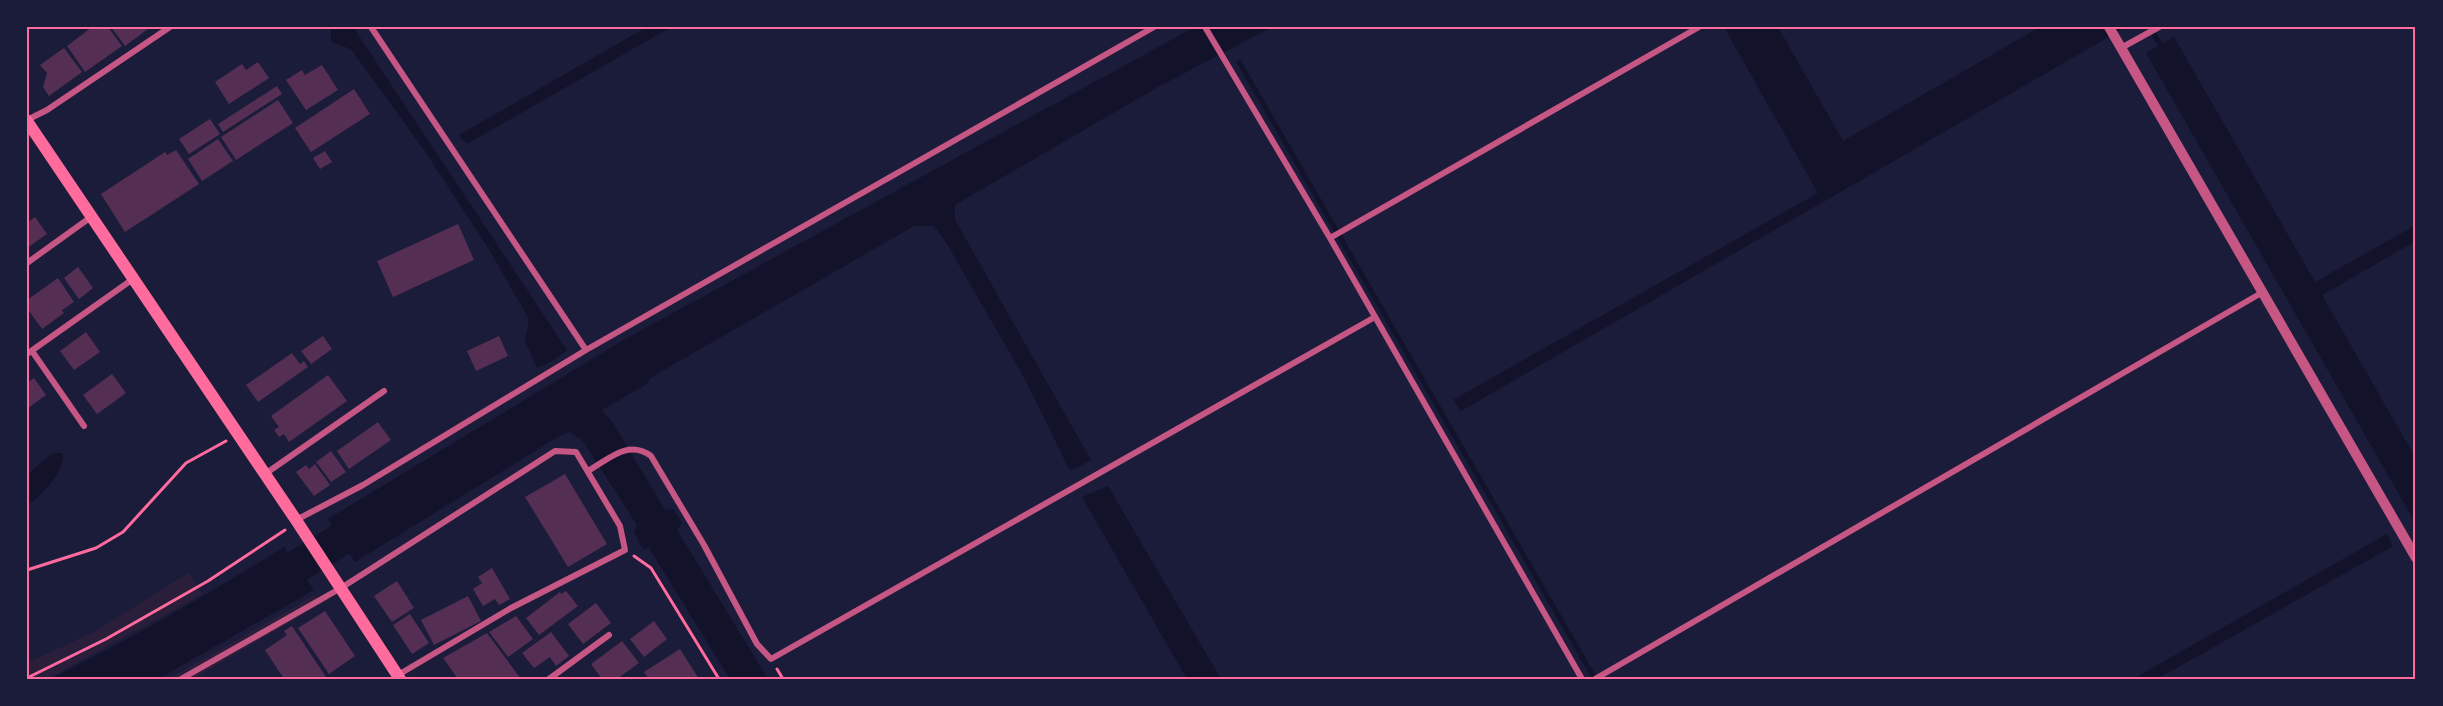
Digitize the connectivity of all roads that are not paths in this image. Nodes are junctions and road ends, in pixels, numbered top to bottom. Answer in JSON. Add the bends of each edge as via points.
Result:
{"nodes":[{"id":1,"x":170,"y":27,"type":"edge"},
{"id":2,"x":371,"y":27,"type":"edge"},
{"id":3,"x":1154,"y":27,"type":"edge"},
{"id":4,"x":1205,"y":27,"type":"edge"},
{"id":5,"x":1699,"y":27,"type":"edge"},
{"id":6,"x":2109,"y":27,"type":"edge"},
{"id":7,"x":2159,"y":27,"type":"edge"},
{"id":8,"x":2119,"y":44,"type":"junction"},
{"id":9,"x":27,"y":120,"type":"edge"},
{"id":10,"x":92,"y":216,"type":"junction"},
{"id":11,"x":1330,"y":238,"type":"junction"},
{"id":12,"x":27,"y":263,"type":"edge"},
{"id":13,"x":134,"y":279,"type":"junction"},
{"id":14,"x":2263,"y":292,"type":"junction"},
{"id":15,"x":1375,"y":317,"type":"junction"},
{"id":16,"x":586,"y":350,"type":"junction"},
{"id":17,"x":30,"y":353,"type":"edge"},
{"id":18,"x":384,"y":391,"type":"dead end"},
{"id":19,"x":84,"y":426,"type":"dead end"},
{"id":20,"x":588,"y":471,"type":"junction"},
{"id":21,"x":265,"y":474,"type":"junction"},
{"id":22,"x":296,"y":520,"type":"junction"},
{"id":23,"x":2416,"y":558,"type":"edge"},
{"id":24,"x":340,"y":588,"type":"junction"},
{"id":25,"x":609,"y":635,"type":"dead end"},
{"id":26,"x":398,"y":677,"type":"edge"},
{"id":27,"x":181,"y":679,"type":"edge"},
{"id":28,"x":549,"y":679,"type":"edge"},
{"id":29,"x":1582,"y":679,"type":"edge"},
{"id":30,"x":1595,"y":679,"type":"edge"}],
"edges":[{"from":1,"to":9,"type":"street"},
{"from":2,"to":16,"type":"street"},
{"from":3,"to":16,"type":"street"},
{"from":4,"to":11,"type":"street"},
{"from":5,"to":11,"type":"street"},
{"from":6,"to":8,"type":"street"},
{"from":7,"to":8,"type":"street"},
{"from":8,"to":14,"type":"street"},
{"from":9,"to":10,"type":"main road"},
{"from":10,"to":12,"type":"street"},
{"from":10,"to":13,"type":"main road"},
{"from":11,"to":15,"type":"street"},
{"from":13,"to":17,"type":"street"},
{"from":13,"to":21,"type":"main road"},
{"from":14,"to":23,"type":"street"},
{"from":14,"to":30,"type":"street"},
{"from":15,"to":20,"type":"street","via":[[771,659],[756,644],[651,456],[642,449],[630,448]]},
{"from":15,"to":29,"type":"street"},
{"from":16,"to":22,"type":"street","via":[[363,485]]},
{"from":17,"to":19,"type":"street"},
{"from":18,"to":21,"type":"street"},
{"from":20,"to":24,"type":"street","via":[[576,452],[555,451]]},
{"from":20,"to":26,"type":"street","via":[[620,526],[625,550],[511,608]]},
{"from":21,"to":22,"type":"main road"},
{"from":22,"to":24,"type":"main road"},
{"from":24,"to":26,"type":"main road"},
{"from":24,"to":27,"type":"street"},
{"from":25,"to":28,"type":"street"}]}
